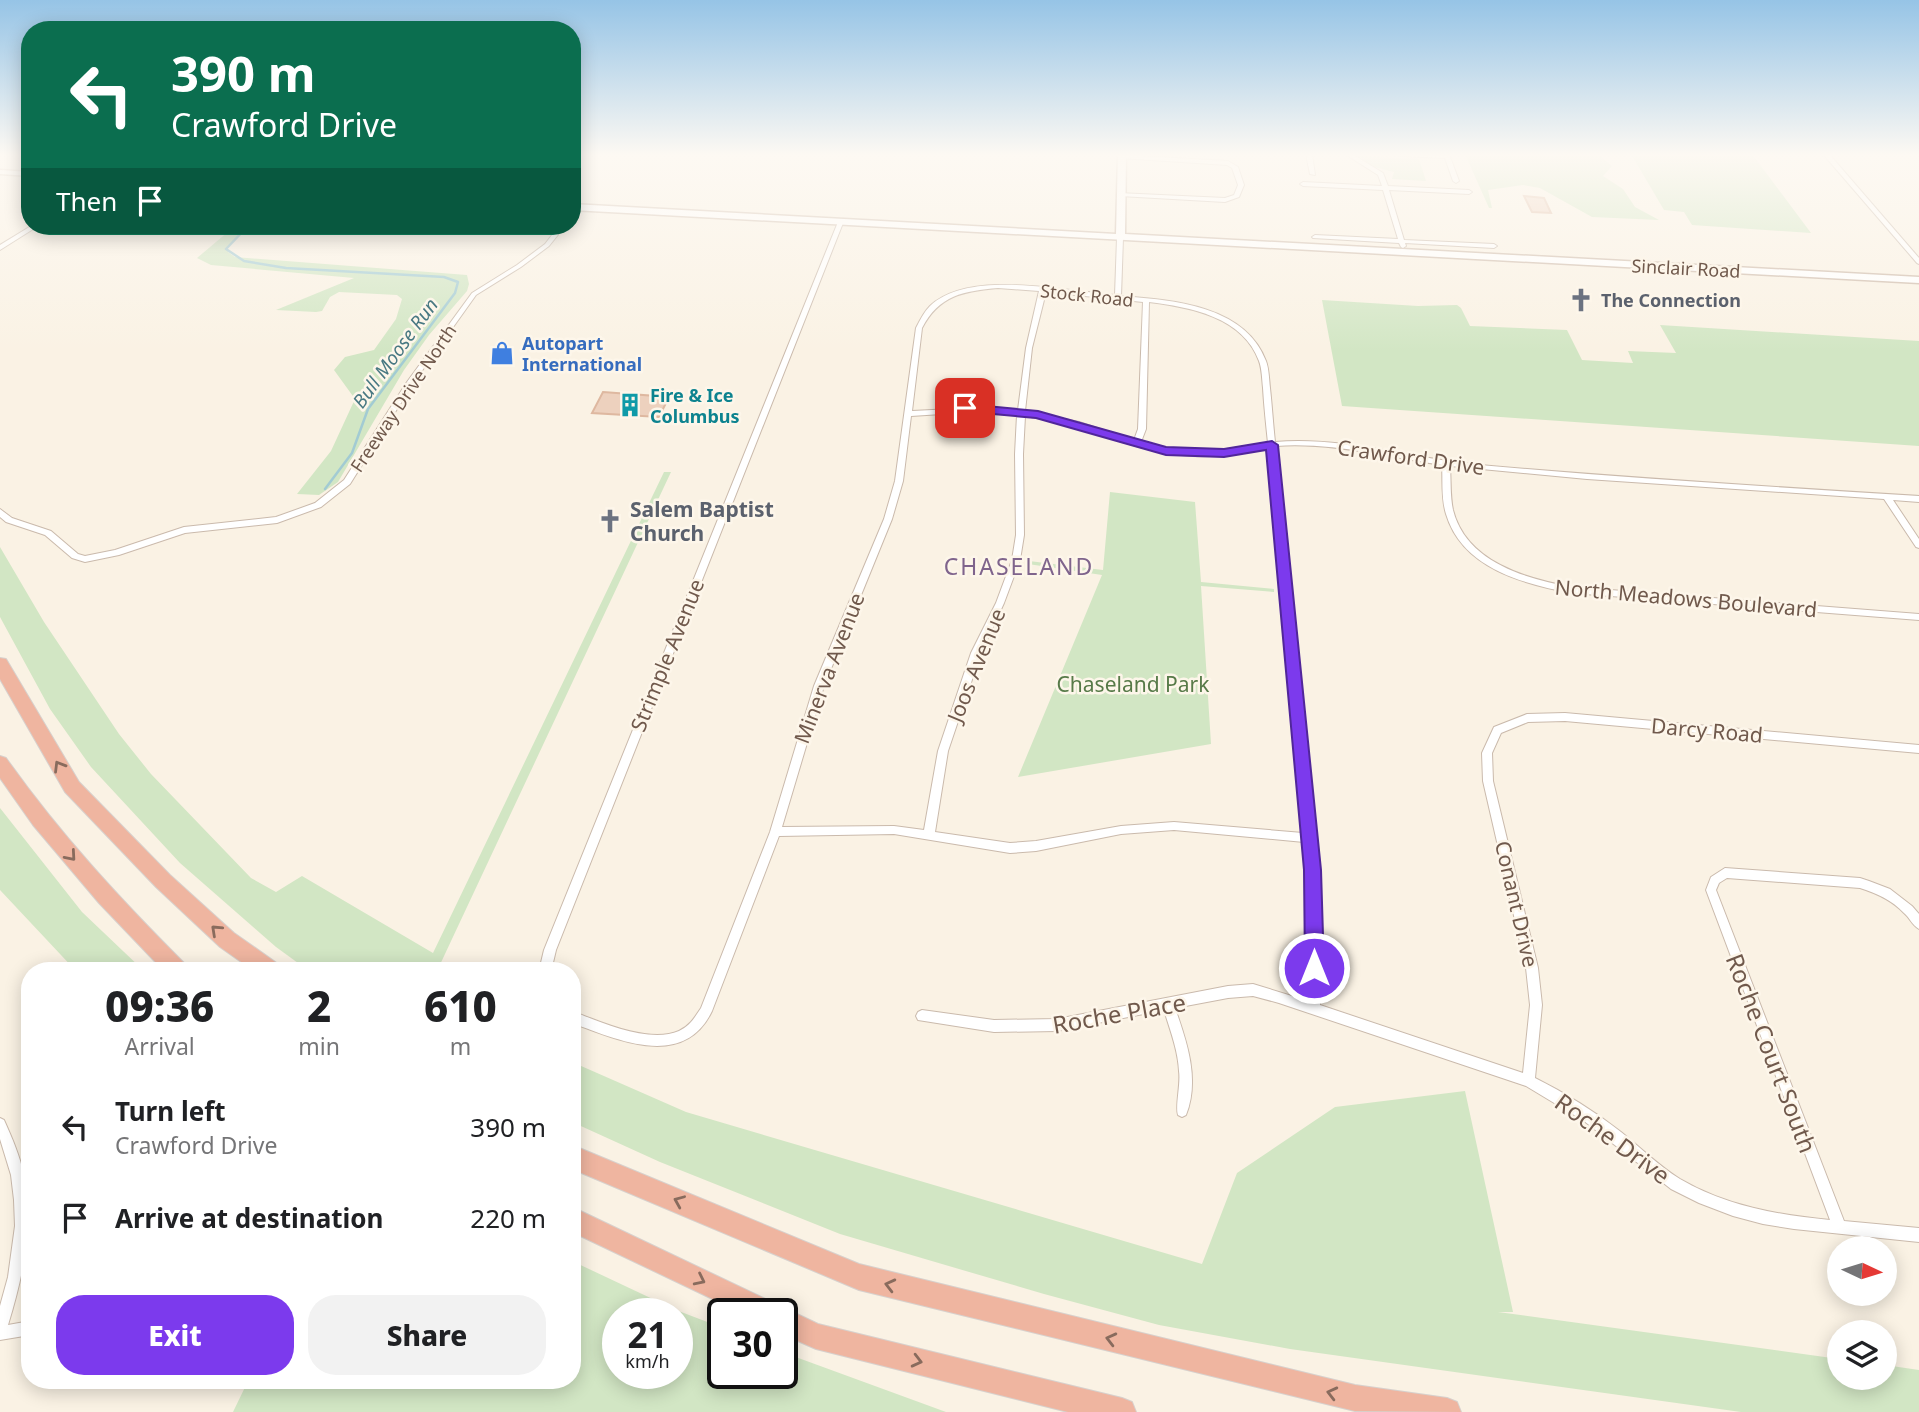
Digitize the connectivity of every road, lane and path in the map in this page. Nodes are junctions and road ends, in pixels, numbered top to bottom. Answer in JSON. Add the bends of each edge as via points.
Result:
{"nodes":[{"id":1,"x":785,"y":220,"type":"edge"},
{"id":2,"x":1120,"y":220,"type":"edge"},
{"id":3,"x":1395,"y":220,"type":"edge"},
{"id":4,"x":1883,"y":220,"type":"edge"},
{"id":5,"x":840,"y":223,"type":"junction"},
{"id":6,"x":21,"y":235,"type":"edge"},
{"id":7,"x":555,"y":235,"type":"edge"},
{"id":8,"x":1315,"y":237,"type":"dead end"},
{"id":9,"x":1120,"y":238,"type":"junction"},
{"id":10,"x":1402,"y":242,"type":"junction"},
{"id":11,"x":1494,"y":246,"type":"dead end"},
{"id":12,"x":0,"y":248,"type":"edge"},
{"id":13,"x":1405,"y":253,"type":"junction"},
{"id":14,"x":1919,"y":262,"type":"edge"},
{"id":15,"x":1919,"y":280,"type":"edge"},
{"id":16,"x":1043,"y":290,"type":"junction"},
{"id":17,"x":1118,"y":298,"type":"junction"},
{"id":18,"x":940,"y":300,"type":"joint"},
{"id":19,"x":1146,"y":302,"type":"junction"},
{"id":20,"x":1021,"y":412,"type":"junction"},
{"id":21,"x":909,"y":414,"type":"junction"},
{"id":22,"x":1137,"y":443,"type":"junction"},
{"id":23,"x":1272,"y":445,"type":"junction"},
{"id":24,"x":1446,"y":463,"type":"junction"},
{"id":25,"x":1887,"y":497,"type":"junction"},
{"id":26,"x":1919,"y":499,"type":"edge"},
{"id":27,"x":0,"y":512,"type":"edge"},
{"id":28,"x":1919,"y":545,"type":"edge"},
{"id":29,"x":1919,"y":617,"type":"edge"},
{"id":30,"x":0,"y":664,"type":"edge"},
{"id":31,"x":1497,"y":730,"type":"joint"},
{"id":32,"x":1919,"y":749,"type":"edge"},
{"id":33,"x":0,"y":763,"type":"edge"},
{"id":34,"x":775,"y":832,"type":"junction"},
{"id":35,"x":929,"y":834,"type":"junction"},
{"id":36,"x":1309,"y":838,"type":"junction"},
{"id":37,"x":1919,"y":924,"type":"edge"},
{"id":38,"x":169,"y":962,"type":"edge"},
{"id":39,"x":258,"y":962,"type":"edge"},
{"id":40,"x":547,"y":962,"type":"edge"},
{"id":41,"x":1168,"y":1005,"type":"junction"},
{"id":42,"x":1314,"y":1008,"type":"junction"},
{"id":43,"x":922,"y":1016,"type":"dead end"},
{"id":44,"x":581,"y":1020,"type":"edge"},
{"id":45,"x":1528,"y":1081,"type":"junction"},
{"id":46,"x":1182,"y":1111,"type":"dead end"},
{"id":47,"x":0,"y":1124,"type":"edge"},
{"id":48,"x":581,"y":1161,"type":"edge"},
{"id":49,"x":21,"y":1187,"type":"edge"},
{"id":50,"x":581,"y":1223,"type":"edge"},
{"id":51,"x":1839,"y":1226,"type":"junction"},
{"id":52,"x":1919,"y":1235,"type":"edge"},
{"id":53,"x":21,"y":1236,"type":"edge"},
{"id":54,"x":737,"y":1298,"type":"edge"},
{"id":55,"x":798,"y":1328,"type":"edge"},
{"id":56,"x":21,"y":1329,"type":"edge"},
{"id":57,"x":0,"y":1331,"type":"edge"},
{"id":58,"x":1122,"y":1412,"type":"edge"},
{"id":59,"x":1447,"y":1412,"type":"edge"}],
"edges":[{"from":1,"to":5,"type":"main road","name":"Sinclair Road"},
{"from":2,"to":9,"type":"main road"},
{"from":3,"to":10,"type":"street"},
{"from":4,"to":14,"type":"street"},
{"from":5,"to":9,"type":"main road","name":"Sinclair Road"},
{"from":5,"to":40,"type":"street","name":"Strimple Avenue"},
{"from":6,"to":12,"type":"street"},
{"from":7,"to":27,"type":"street","name":"Freeway Drive North","via":[[519,266],[474,294],[347,482],[318,505],[277,520],[184,530],[99,557],[75,556],[48,533],[9,520]]},
{"from":8,"to":10,"type":"street"},
{"from":9,"to":13,"type":"main road","name":"Sinclair Road"},
{"from":9,"to":17,"type":"street"},
{"from":10,"to":11,"type":"street"},
{"from":10,"to":13,"type":"street"},
{"from":13,"to":15,"type":"main road","name":"Sinclair Road"},
{"from":16,"to":17,"type":"street","name":"Stock Road"},
{"from":16,"to":18,"type":"street","name":"Stock Road","via":[[973,288]]},
{"from":16,"to":20,"type":"street","name":"Joos Avenue"},
{"from":17,"to":19,"type":"street","name":"Stock Road"},
{"from":18,"to":21,"type":"street","name":"Minerva Avenue","via":[[925,313],[919,328]]},
{"from":19,"to":22,"type":"street","via":[[1142,429]]},
{"from":19,"to":23,"type":"street","name":"Stock Road","via":[[1205,312],[1247,334],[1264,364]]},
{"from":20,"to":21,"type":"street","name":"Crawford Drive","via":[[965,408]]},
{"from":20,"to":22,"type":"street","name":"Crawford Drive"},
{"from":20,"to":35,"type":"street","name":"Joos Avenue","via":[[1016,560],[976,653],[943,751]]},
{"from":21,"to":34,"type":"street","name":"Minerva Avenue","via":[[888,519],[819,686]]},
{"from":22,"to":23,"type":"street","name":"Crawford Drive","via":[[1195,454]]},
{"from":23,"to":24,"type":"street","name":"Crawford Drive","via":[[1344,447]]},
{"from":23,"to":36,"type":"street"},
{"from":24,"to":25,"type":"street","name":"Crawford Drive"},
{"from":24,"to":29,"type":"street","name":"North Meadows Boulevard","via":[[1447,501],[1457,532],[1488,563],[1528,581],[1572,590]]},
{"from":25,"to":26,"type":"street","name":"Crawford Drive"},
{"from":25,"to":28,"type":"street"},
{"from":39,"to":30,"type":"highway","one_way":true,"via":[[163,881],[72,787]]},
{"from":31,"to":32,"type":"street","name":"Darcy Road","via":[[1527,718],[1555,716]]},
{"from":31,"to":45,"type":"street","name":"Conant Drive","via":[[1487,753],[1488,780],[1532,968],[1536,1005]]},
{"from":33,"to":38,"type":"highway","one_way":true,"via":[[31,811]]},
{"from":34,"to":35,"type":"street","via":[[894,830]]},
{"from":34,"to":44,"type":"street","name":"Minerva Avenue","via":[[706,1011],[691,1031],[670,1039],[626,1037]]},
{"from":35,"to":36,"type":"street","via":[[1010,848],[1174,826]]},
{"from":36,"to":42,"type":"street"},
{"from":37,"to":51,"type":"street","name":"Roche Court South","via":[[1906,907],[1877,887],[1847,882],[1726,873],[1715,880],[1711,890]]},
{"from":41,"to":42,"type":"street","name":"Roche Place","via":[[1253,990]]},
{"from":41,"to":43,"type":"street","name":"Roche Place","via":[[1025,1028]]},
{"from":41,"to":46,"type":"street","via":[[1188,1076]]},
{"from":42,"to":45,"type":"street","name":"Roche Drive"},
{"from":45,"to":51,"type":"street","name":"Roche Drive","via":[[1557,1096],[1675,1184],[1698,1196],[1748,1215]]},
{"from":47,"to":49,"type":"street"},
{"from":59,"to":48,"type":"highway","one_way":true,"via":[[1355,1398],[859,1277]]},
{"from":50,"to":54,"type":"highway","one_way":true},
{"from":51,"to":52,"type":"street","name":"Roche Drive"},
{"from":53,"to":57,"type":"street","via":[[20,1257]]},
{"from":55,"to":58,"type":"highway","one_way":true,"via":[[816,1336]]},
{"from":56,"to":57,"type":"street"}]}
